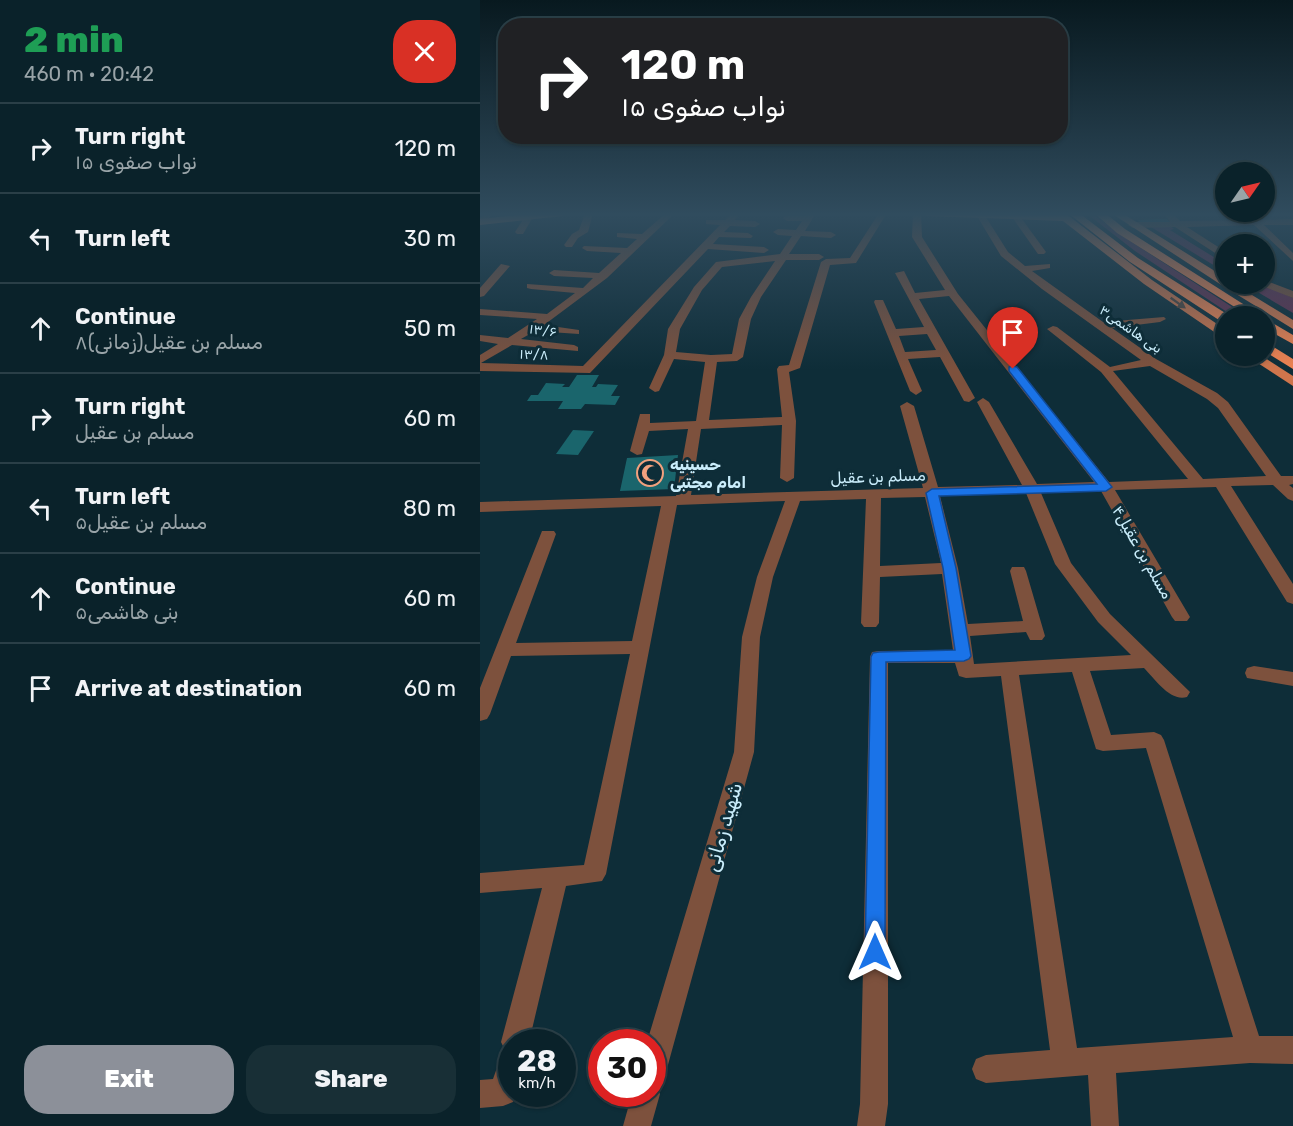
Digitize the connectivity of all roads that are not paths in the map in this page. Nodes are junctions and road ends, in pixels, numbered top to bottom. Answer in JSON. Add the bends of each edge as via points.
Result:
{"nodes":[{"id":1,"x":505,"y":266,"type":"dead end"},
{"id":2,"x":614,"y":266,"type":"edge"},
{"id":3,"x":687,"y":266,"type":"edge"},
{"id":4,"x":718,"y":266,"type":"edge"},
{"id":5,"x":776,"y":266,"type":"edge"},
{"id":6,"x":825,"y":266,"type":"edge"},
{"id":7,"x":935,"y":266,"type":"edge"},
{"id":8,"x":1020,"y":266,"type":"edge"},
{"id":9,"x":1128,"y":266,"type":"edge"},
{"id":10,"x":1143,"y":266,"type":"edge"},
{"id":11,"x":1176,"y":266,"type":"edge"},
{"id":12,"x":1178,"y":266,"type":"edge"},
{"id":13,"x":1198,"y":266,"type":"edge"},
{"id":14,"x":554,"y":273,"type":"dead end"},
{"id":15,"x":900,"y":273,"type":"dead end"},
{"id":16,"x":603,"y":276,"type":"junction"},
{"id":17,"x":1215,"y":276,"type":"edge"},
{"id":18,"x":1215,"y":279,"type":"edge"},
{"id":19,"x":531,"y":286,"type":"dead end"},
{"id":20,"x":1275,"y":288,"type":"edge"},
{"id":21,"x":585,"y":291,"type":"junction"},
{"id":22,"x":952,"y":293,"type":"junction"},
{"id":23,"x":480,"y":294,"type":"edge"},
{"id":24,"x":1243,"y":294,"type":"edge"},
{"id":25,"x":1293,"y":295,"type":"edge"},
{"id":26,"x":912,"y":296,"type":"junction"},
{"id":27,"x":879,"y":302,"type":"dead end"},
{"id":28,"x":510,"y":305,"type":"dead end"},
{"id":29,"x":1240,"y":306,"type":"edge"},
{"id":30,"x":480,"y":312,"type":"edge"},
{"id":31,"x":1215,"y":312,"type":"edge"},
{"id":32,"x":500,"y":313,"type":"junction"},
{"id":33,"x":549,"y":317,"type":"junction"},
{"id":34,"x":1160,"y":319,"type":"dead end"},
{"id":35,"x":1293,"y":325,"type":"edge"},
{"id":36,"x":1101,"y":326,"type":"junction"},
{"id":37,"x":533,"y":327,"type":"junction"},
{"id":38,"x":1053,"y":328,"type":"dead end"},
{"id":39,"x":1215,"y":328,"type":"edge"},
{"id":40,"x":1275,"y":329,"type":"edge"},
{"id":41,"x":931,"y":330,"type":"junction"},
{"id":42,"x":575,"y":332,"type":"dead end"},
{"id":43,"x":892,"y":333,"type":"junction"},
{"id":44,"x":480,"y":338,"type":"edge"},
{"id":45,"x":1293,"y":340,"type":"edge"},
{"id":46,"x":509,"y":341,"type":"junction"},
{"id":47,"x":574,"y":349,"type":"dead end"},
{"id":48,"x":944,"y":353,"type":"junction"},
{"id":49,"x":1275,"y":353,"type":"edge"},
{"id":50,"x":670,"y":355,"type":"junction"},
{"id":51,"x":901,"y":356,"type":"junction"},
{"id":52,"x":711,"y":359,"type":"junction"},
{"id":53,"x":480,"y":360,"type":"edge"},
{"id":54,"x":1152,"y":362,"type":"junction"},
{"id":55,"x":1293,"y":365,"type":"edge"},
{"id":56,"x":1269,"y":366,"type":"edge"},
{"id":57,"x":480,"y":367,"type":"edge"},
{"id":58,"x":1115,"y":368,"type":"dead end"},
{"id":59,"x":1293,"y":382,"type":"edge"},
{"id":60,"x":655,"y":388,"type":"dead end"},
{"id":61,"x":916,"y":391,"type":"dead end"},
{"id":62,"x":969,"y":398,"type":"dead end"},
{"id":63,"x":983,"y":402,"type":"dead end"},
{"id":64,"x":907,"y":406,"type":"dead end"},
{"id":65,"x":789,"y":422,"type":"junction"},
{"id":66,"x":699,"y":425,"type":"junction"},
{"id":67,"x":637,"y":451,"type":"dead end"},
{"id":68,"x":787,"y":478,"type":"dead end"},
{"id":69,"x":1276,"y":480,"type":"junction"},
{"id":70,"x":1293,"y":481,"type":"edge"},
{"id":71,"x":1222,"y":483,"type":"junction"},
{"id":72,"x":1200,"y":484,"type":"junction"},
{"id":73,"x":1106,"y":487,"type":"junction"},
{"id":74,"x":1032,"y":489,"type":"junction"},
{"id":75,"x":932,"y":493,"type":"junction"},
{"id":76,"x":874,"y":494,"type":"junction"},
{"id":77,"x":1293,"y":496,"type":"edge"},
{"id":78,"x":794,"y":497,"type":"junction"},
{"id":79,"x":676,"y":501,"type":"junction"},
{"id":80,"x":480,"y":507,"type":"edge"},
{"id":81,"x":548,"y":534,"type":"dead end"},
{"id":82,"x":950,"y":568,"type":"junction"},
{"id":83,"x":1018,"y":571,"type":"dead end"},
{"id":84,"x":873,"y":572,"type":"junction"},
{"id":85,"x":1293,"y":598,"type":"edge"},
{"id":86,"x":1181,"y":617,"type":"dead end"},
{"id":87,"x":870,"y":623,"type":"dead end"},
{"id":88,"x":960,"y":630,"type":"junction"},
{"id":89,"x":642,"y":647,"type":"junction"},
{"id":90,"x":504,"y":650,"type":"junction"},
{"id":91,"x":964,"y":656,"type":"junction"},
{"id":92,"x":1147,"y":661,"type":"junction"},
{"id":93,"x":1078,"y":664,"type":"junction"},
{"id":94,"x":1009,"y":668,"type":"junction"},
{"id":95,"x":1254,"y":673,"type":"dead end"},
{"id":96,"x":1293,"y":679,"type":"edge"},
{"id":97,"x":1179,"y":692,"type":"dead end"},
{"id":98,"x":480,"y":714,"type":"edge"},
{"id":99,"x":556,"y":877,"type":"junction"},
{"id":100,"x":480,"y":883,"type":"edge"},
{"id":101,"x":518,"y":1029,"type":"edge"},
{"id":102,"x":664,"y":1029,"type":"edge"},
{"id":103,"x":1250,"y":1049,"type":"junction"},
{"id":104,"x":1293,"y":1050,"type":"edge"},
{"id":105,"x":1101,"y":1061,"type":"junction"},
{"id":106,"x":1066,"y":1064,"type":"junction"},
{"id":107,"x":986,"y":1069,"type":"dead end"},
{"id":108,"x":498,"y":1092,"type":"edge"},
{"id":109,"x":480,"y":1094,"type":"edge"},
{"id":110,"x":642,"y":1107,"type":"edge"},
{"id":111,"x":637,"y":1126,"type":"edge"},
{"id":112,"x":871,"y":1126,"type":"edge"},
{"id":113,"x":1105,"y":1126,"type":"edge"}],
"edges":[{"from":1,"to":23,"type":"street"},
{"from":2,"to":16,"type":"street"},
{"from":3,"to":57,"type":"street","name":"۱۳/۸","via":[[586,370]]},
{"from":4,"to":50,"type":"street","via":[[674,329]]},
{"from":5,"to":52,"type":"street","via":[[745,319],[737,357]]},
{"from":6,"to":65,"type":"street","via":[[794,368],[783,369]]},
{"from":7,"to":22,"type":"street","name":"مسلم بن عقیل۴"},
{"from":8,"to":36,"type":"street","name":"بنی هاشمی۳"},
{"from":9,"to":39,"type":"main road","one_way":true},
{"from":10,"to":31,"type":"highway"},
{"from":11,"to":29,"type":"highway"},
{"from":12,"to":18,"type":"highway"},
{"from":13,"to":17,"type":"main road"},
{"from":14,"to":16,"type":"street"},
{"from":15,"to":26,"type":"street"},
{"from":16,"to":21,"type":"street"},
{"from":19,"to":21,"type":"street"},
{"from":20,"to":25,"type":"street"},
{"from":21,"to":33,"type":"street"},
{"from":22,"to":26,"type":"street"},
{"from":22,"to":73,"type":"street","name":"مسلم بن عقیل۴"},
{"from":24,"to":35,"type":"main road"},
{"from":26,"to":41,"type":"street"},
{"from":27,"to":43,"type":"street"},
{"from":28,"to":32,"type":"street"},
{"from":30,"to":32,"type":"street"},
{"from":32,"to":33,"type":"street"},
{"from":33,"to":37,"type":"street"},
{"from":34,"to":36,"type":"street"},
{"from":36,"to":54,"type":"street","name":"بنی هاشمی۳"},
{"from":37,"to":42,"type":"street"},
{"from":37,"to":46,"type":"street"},
{"from":38,"to":72,"type":"street","via":[[1105,369]]},
{"from":40,"to":45,"type":"highway"},
{"from":41,"to":43,"type":"street"},
{"from":41,"to":48,"type":"street"},
{"from":43,"to":51,"type":"street"},
{"from":44,"to":46,"type":"street","name":"۱۳/۶"},
{"from":46,"to":47,"type":"street","name":"۱۳/۶"},
{"from":46,"to":53,"type":"street"},
{"from":48,"to":51,"type":"street"},
{"from":48,"to":62,"type":"street"},
{"from":49,"to":55,"type":"highway"},
{"from":50,"to":52,"type":"street"},
{"from":50,"to":60,"type":"street"},
{"from":51,"to":61,"type":"street"},
{"from":52,"to":66,"type":"street"},
{"from":54,"to":58,"type":"street"},
{"from":54,"to":69,"type":"street","name":"بنی هاشمی۳","via":[[1223,405]]},
{"from":56,"to":59,"type":"main road"},
{"from":63,"to":74,"type":"street"},
{"from":64,"to":75,"type":"street"},
{"from":65,"to":66,"type":"street"},
{"from":65,"to":68,"type":"street"},
{"from":66,"to":67,"type":"street","via":[[644,421]]},
{"from":66,"to":79,"type":"street"},
{"from":69,"to":70,"type":"street","name":"مسلم بن عقیل"},
{"from":69,"to":71,"type":"street","name":"مسلم بن عقیل"},
{"from":69,"to":77,"type":"street"},
{"from":71,"to":72,"type":"street","name":"مسلم بن عقیل"},
{"from":71,"to":85,"type":"street"},
{"from":72,"to":73,"type":"street","name":"مسلم بن عقیل"},
{"from":73,"to":74,"type":"street","name":"مسلم بن عقیل"},
{"from":73,"to":86,"type":"street","name":"مسلم بن عقیل۴"},
{"from":74,"to":75,"type":"street","name":"مسلم بن عقیل"},
{"from":74,"to":92,"type":"street","via":[[1063,564],[1104,618]]},
{"from":75,"to":76,"type":"street","name":"مسلم بن عقیل"},
{"from":75,"to":82,"type":"street"},
{"from":76,"to":78,"type":"street","name":"مسلم بن عقیل"},
{"from":76,"to":84,"type":"street"},
{"from":78,"to":79,"type":"street","name":"مسلم بن عقیل"},
{"from":78,"to":102,"type":"street","name":"شهید زمانی","via":[[765,577],[751,637],[744,752]]},
{"from":79,"to":80,"type":"street","name":"مسلم بن عقیل"},
{"from":79,"to":89,"type":"street"},
{"from":81,"to":90,"type":"street"},
{"from":82,"to":84,"type":"street"},
{"from":82,"to":88,"type":"street"},
{"from":83,"to":88,"type":"street","via":[[1034,631]]},
{"from":84,"to":87,"type":"street"},
{"from":88,"to":91,"type":"street"},
{"from":89,"to":90,"type":"street"},
{"from":89,"to":99,"type":"street","via":[[594,874]]},
{"from":90,"to":98,"type":"street"},
{"from":91,"to":94,"type":"street","via":[[966,671]]},
{"from":91,"to":112,"type":"street","via":[[879,657]]},
{"from":92,"to":93,"type":"street"},
{"from":92,"to":97,"type":"street"},
{"from":93,"to":94,"type":"street"},
{"from":93,"to":103,"type":"street","via":[[1103,743],[1154,740]]},
{"from":94,"to":106,"type":"street"},
{"from":95,"to":96,"type":"street"},
{"from":99,"to":100,"type":"street"},
{"from":99,"to":101,"type":"street"},
{"from":103,"to":104,"type":"street"},
{"from":103,"to":105,"type":"street"},
{"from":105,"to":106,"type":"street"},
{"from":105,"to":113,"type":"street"},
{"from":106,"to":107,"type":"street"},
{"from":108,"to":109,"type":"street"},
{"from":110,"to":111,"type":"street"}]}
